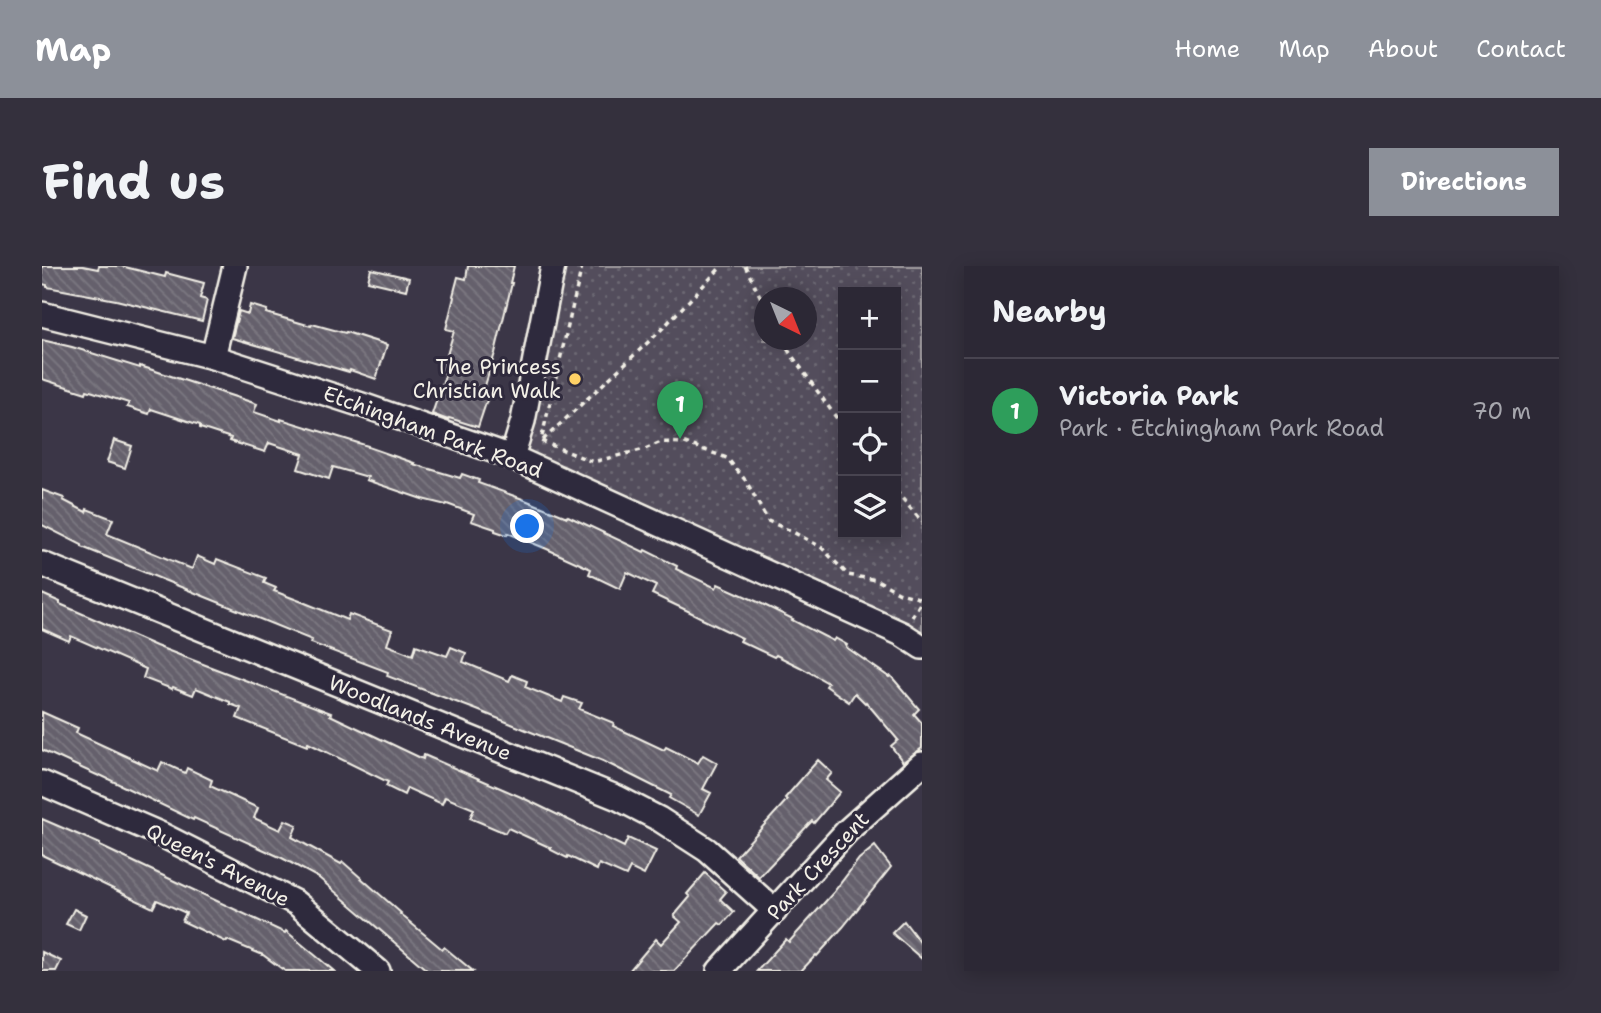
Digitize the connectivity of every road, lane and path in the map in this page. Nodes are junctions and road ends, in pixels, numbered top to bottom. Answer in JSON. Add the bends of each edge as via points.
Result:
{"nodes":[{"id":1,"x":235,"y":266,"type":"edge"},
{"id":2,"x":553,"y":266,"type":"edge"},
{"id":3,"x":582,"y":266,"type":"edge"},
{"id":4,"x":722,"y":266,"type":"edge"},
{"id":5,"x":745,"y":266,"type":"edge"},
{"id":6,"x":756,"y":287,"type":"edge"},
{"id":7,"x":42,"y":314,"type":"edge"},
{"id":8,"x":788,"y":350,"type":"edge"},
{"id":9,"x":213,"y":357,"type":"junction"},
{"id":10,"x":838,"y":420,"type":"edge"},
{"id":11,"x":541,"y":441,"type":"junction"},
{"id":12,"x":512,"y":457,"type":"junction"},
{"id":13,"x":901,"y":497,"type":"edge"},
{"id":14,"x":922,"y":522,"type":"edge"},
{"id":15,"x":42,"y":564,"type":"edge"},
{"id":16,"x":922,"y":599,"type":"edge"},
{"id":17,"x":922,"y":648,"type":"edge"},
{"id":18,"x":922,"y":764,"type":"edge"},
{"id":19,"x":42,"y":783,"type":"edge"},
{"id":20,"x":775,"y":911,"type":"junction"},
{"id":21,"x":378,"y":971,"type":"edge"},
{"id":22,"x":719,"y":971,"type":"edge"}],
"edges":[{"from":1,"to":9,"type":"street"},
{"from":2,"to":12,"type":"street"},
{"from":3,"to":11,"type":"path"},
{"from":4,"to":11,"type":"path","via":[[659,332]]},
{"from":5,"to":6,"type":"path"},
{"from":7,"to":9,"type":"street","name":"Etchingham Park Road"},
{"from":8,"to":10,"type":"path"},
{"from":9,"to":12,"type":"street","name":"Etchingham Park Road"},
{"from":11,"to":12,"type":"path"},
{"from":11,"to":16,"type":"path","via":[[593,462],[661,442],[685,443],[727,458],[746,481],[768,522],[821,547],[848,575],[877,580]]},
{"from":12,"to":17,"type":"street","name":"Etchingham Park Road","via":[[902,634]]},
{"from":13,"to":14,"type":"path"},
{"from":15,"to":20,"type":"street","name":"Woodlands Avenue","via":[[618,798],[708,850]]},
{"from":18,"to":20,"type":"street","name":"Park Crescent","via":[[847,831]]},
{"from":19,"to":21,"type":"street","name":"Queen's Avenue","via":[[296,903]]},
{"from":20,"to":22,"type":"street","name":"Park Crescent"}]}
